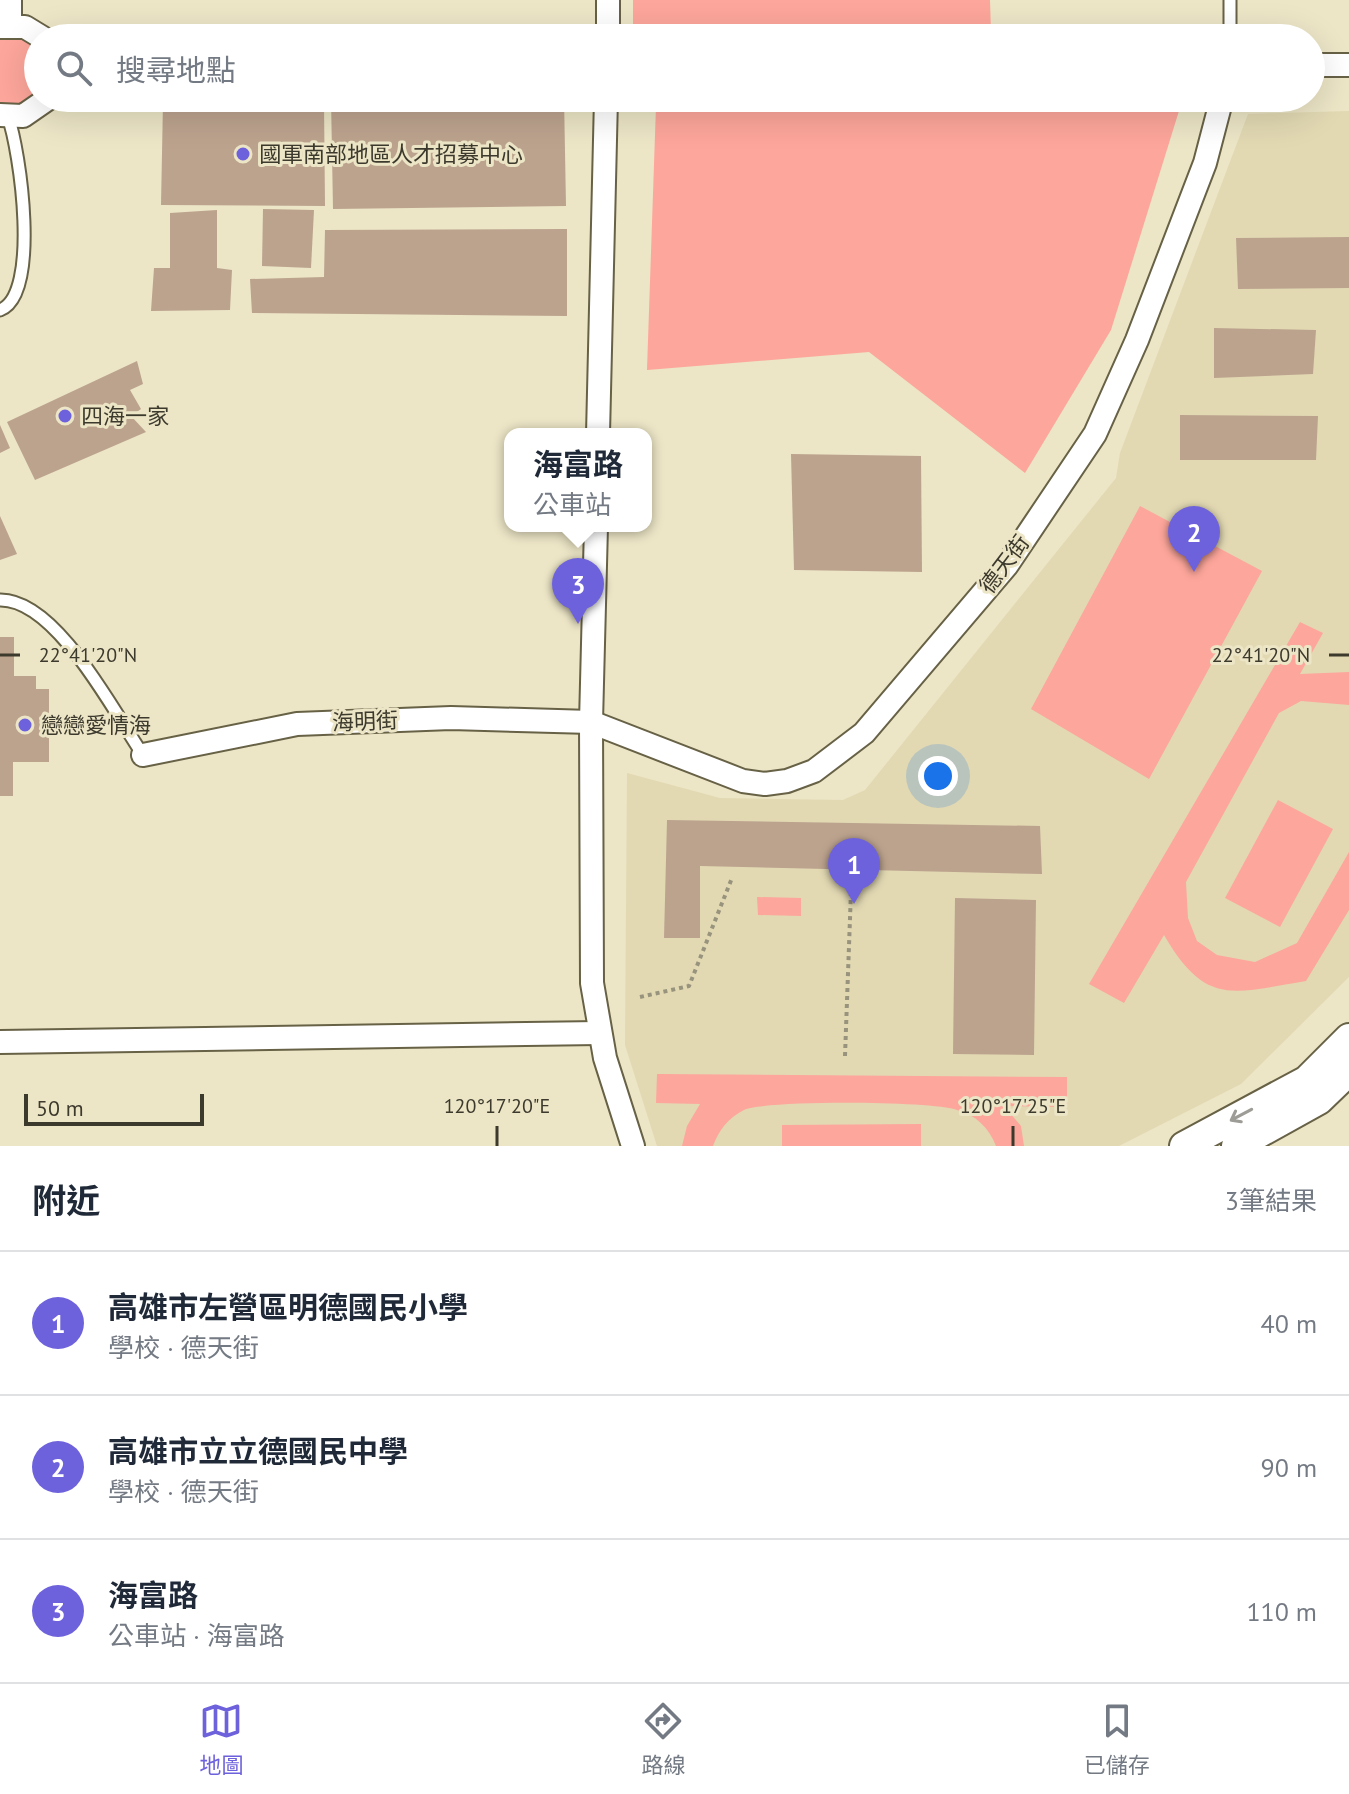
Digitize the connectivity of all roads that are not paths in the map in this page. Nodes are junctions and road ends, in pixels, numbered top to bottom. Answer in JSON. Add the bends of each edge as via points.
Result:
{"nodes":[{"id":1,"x":10,"y":0,"type":"edge"},
{"id":2,"x":608,"y":0,"type":"edge"},
{"id":3,"x":1230,"y":0,"type":"edge"},
{"id":4,"x":608,"y":24,"type":"edge"},
{"id":5,"x":1230,"y":24,"type":"edge"},
{"id":6,"x":5,"y":26,"type":"edge"},
{"id":7,"x":1325,"y":65,"type":"edge"},
{"id":8,"x":1349,"y":65,"type":"edge"},
{"id":9,"x":24,"y":112,"type":"edge"},
{"id":10,"x":606,"y":112,"type":"edge"},
{"id":11,"x":1218,"y":112,"type":"edge"},
{"id":12,"x":4,"y":116,"type":"edge"},
{"id":13,"x":0,"y":310,"type":"edge"},
{"id":14,"x":598,"y":428,"type":"edge"},
{"id":15,"x":596,"y":532,"type":"edge"},
{"id":16,"x":0,"y":600,"type":"edge"},
{"id":17,"x":591,"y":722,"type":"junction"},
{"id":18,"x":143,"y":755,"type":"joint"},
{"id":19,"x":599,"y":1033,"type":"junction"},
{"id":20,"x":1349,"y":1038,"type":"edge"},
{"id":21,"x":0,"y":1042,"type":"edge"},
{"id":22,"x":1349,"y":1071,"type":"edge"},
{"id":23,"x":1279,"y":1109,"type":"junction"},
{"id":24,"x":633,"y":1146,"type":"edge"},
{"id":25,"x":1184,"y":1146,"type":"edge"},
{"id":26,"x":1236,"y":1146,"type":"edge"}],
"edges":[{"from":1,"to":6,"type":"street"},
{"from":2,"to":4,"type":"street"},
{"from":3,"to":5,"type":"lane"},
{"from":7,"to":8,"type":"street"},
{"from":9,"to":12,"type":"street"},
{"from":10,"to":14,"type":"street"},
{"from":11,"to":17,"type":"street","name":"德天街","via":[[1205,163],[1095,434],[1007,565],[864,733],[814,771],[765,784],[743,781]]},
{"from":12,"to":13,"type":"lane","via":[[17,144],[24,246],[19,289]]},
{"from":15,"to":17,"type":"street"},
{"from":16,"to":18,"type":"lane","via":[[16,600],[63,637]]},
{"from":17,"to":18,"type":"street","name":"海明街","via":[[451,718],[297,724]]},
{"from":17,"to":19,"type":"street","via":[[592,983]]},
{"from":19,"to":21,"type":"street"},
{"from":19,"to":24,"type":"street"},
{"from":20,"to":23,"type":"street"},
{"from":22,"to":23,"type":"street","via":[[1319,1100]]},
{"from":23,"to":25,"type":"street","one_way":true},
{"from":23,"to":26,"type":"street"}]}
